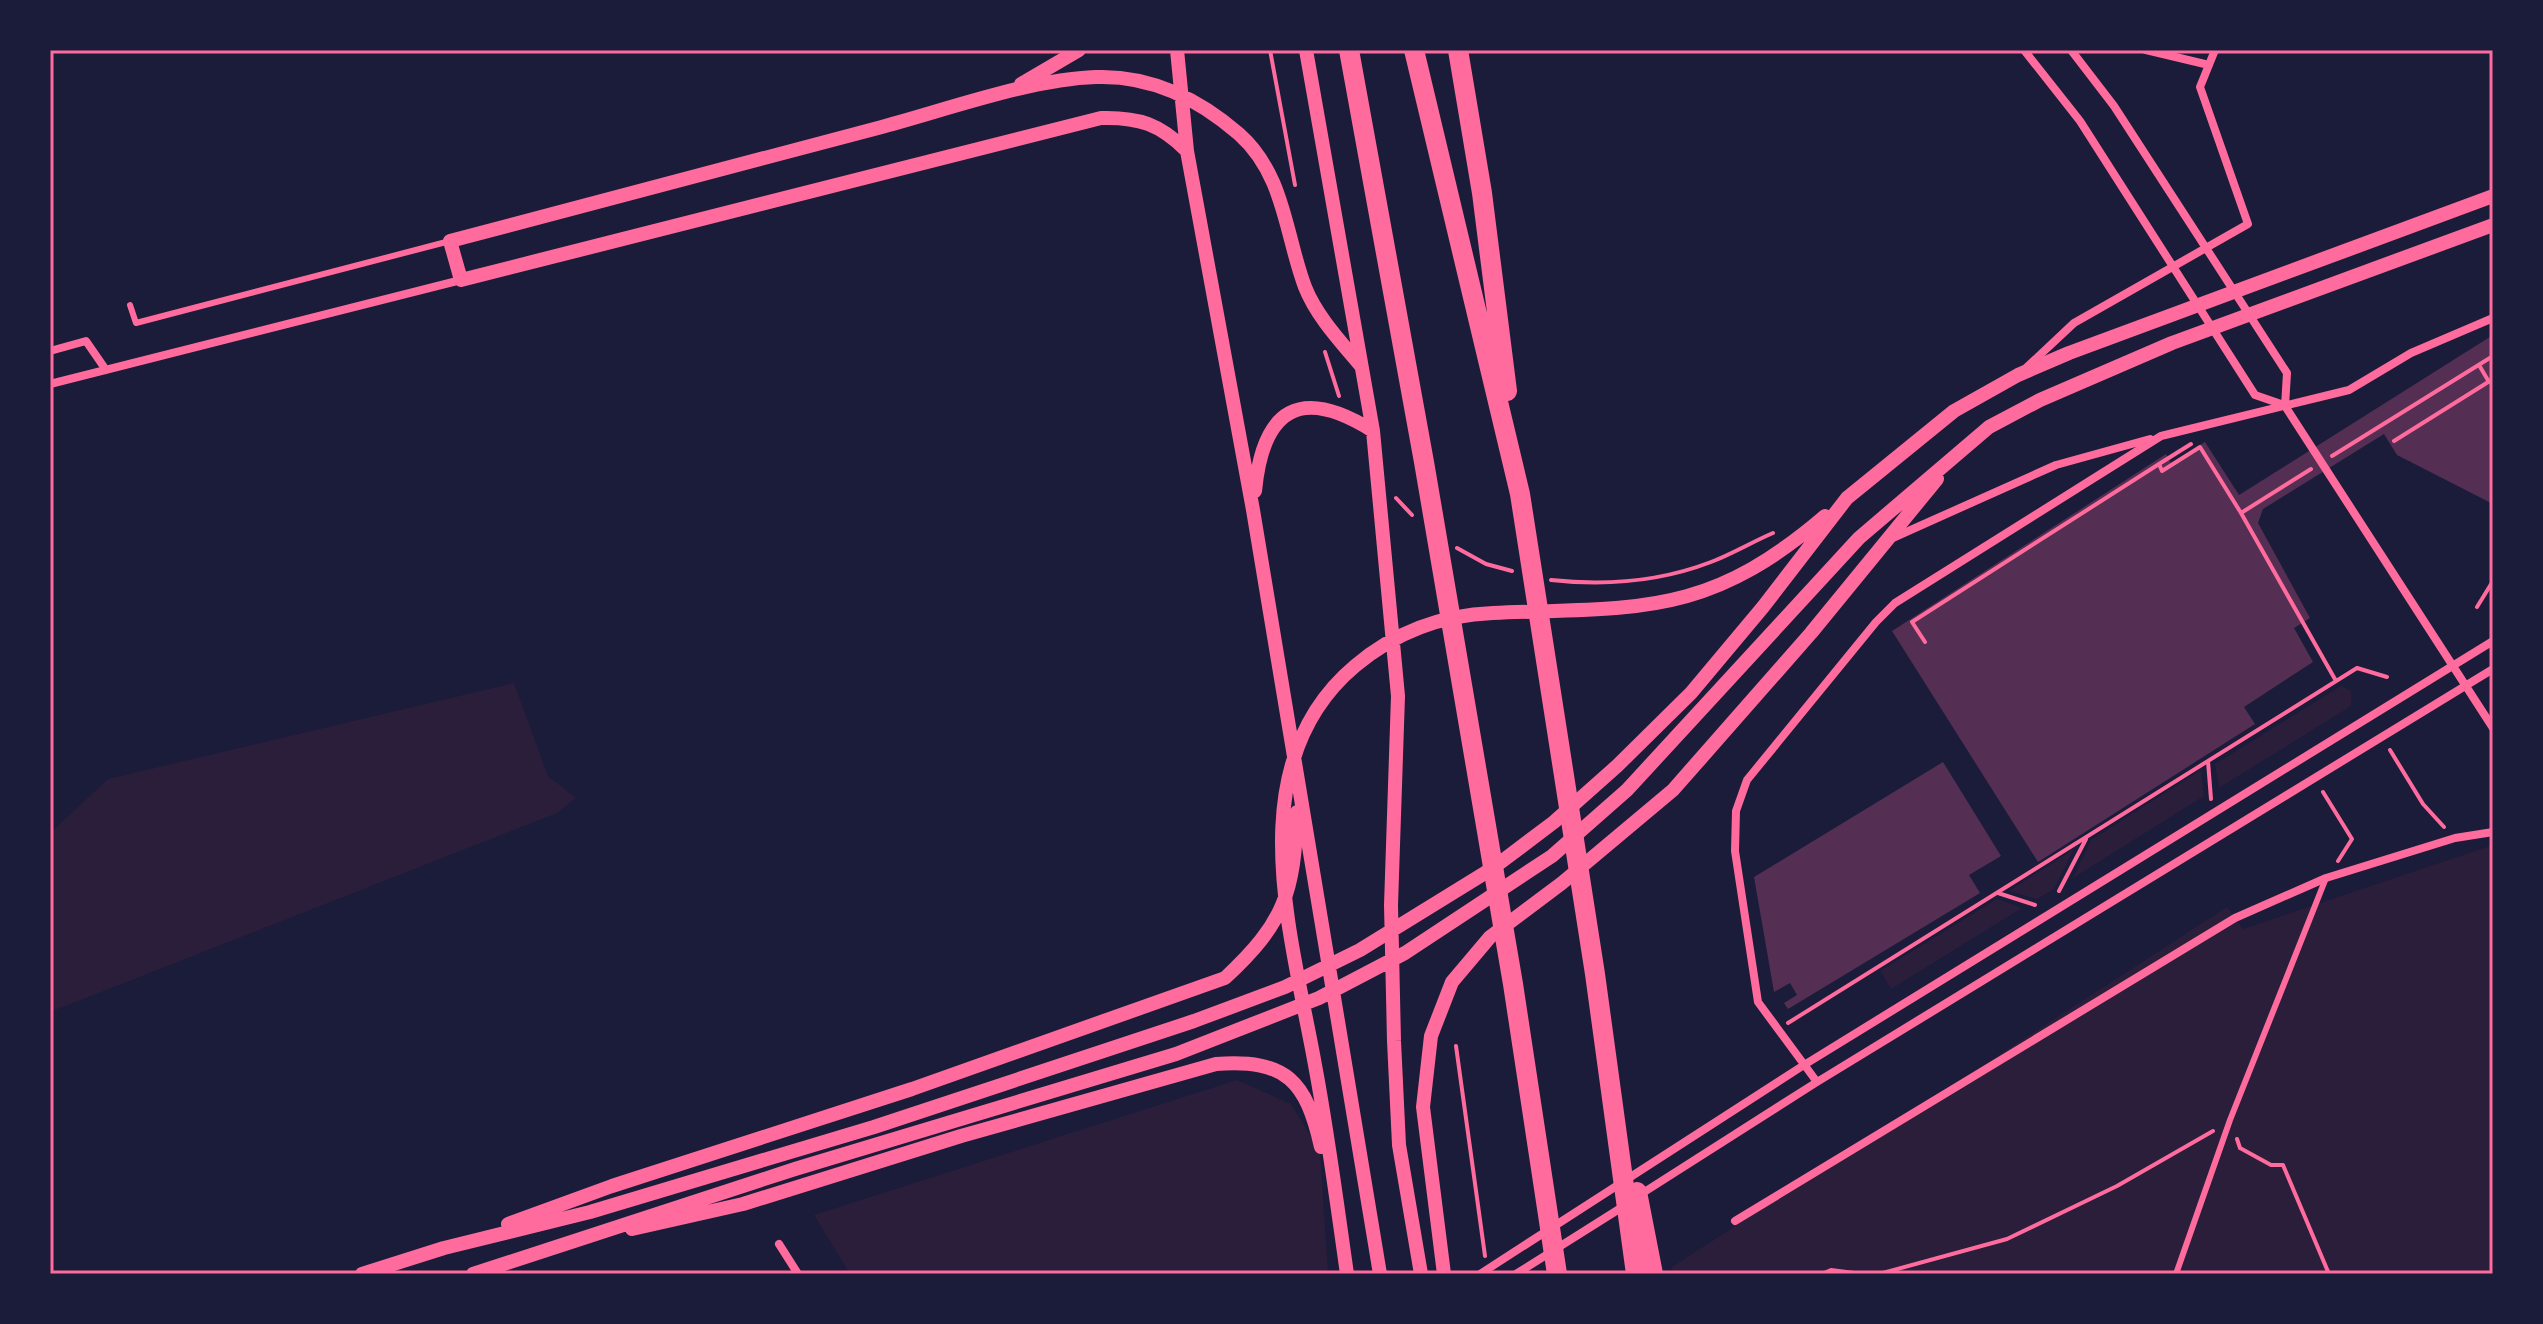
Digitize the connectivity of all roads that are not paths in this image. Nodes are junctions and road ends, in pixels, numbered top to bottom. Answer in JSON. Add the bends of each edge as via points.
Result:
{"nodes":[{"id":1,"x":1079,"y":50,"type":"edge"},
{"id":2,"x":1177,"y":50,"type":"edge"},
{"id":3,"x":1306,"y":50,"type":"edge"},
{"id":4,"x":1349,"y":50,"type":"edge"},
{"id":5,"x":1414,"y":50,"type":"edge"},
{"id":6,"x":1458,"y":50,"type":"edge"},
{"id":7,"x":2024,"y":50,"type":"edge"},
{"id":8,"x":2071,"y":50,"type":"edge"},
{"id":9,"x":2146,"y":50,"type":"edge"},
{"id":10,"x":2215,"y":50,"type":"edge"},
{"id":11,"x":2209,"y":65,"type":"junction"},
{"id":12,"x":1179,"y":94,"type":"junction"},
{"id":13,"x":999,"y":96,"type":"junction"},
{"id":14,"x":1187,"y":151,"type":"junction"},
{"id":15,"x":2493,"y":196,"type":"edge"},
{"id":16,"x":2493,"y":225,"type":"edge"},
{"id":17,"x":450,"y":241,"type":"junction"},
{"id":18,"x":461,"y":280,"type":"junction"},
{"id":19,"x":130,"y":305,"type":"dead end"},
{"id":20,"x":2493,"y":318,"type":"edge"},
{"id":21,"x":50,"y":351,"type":"edge"},
{"id":22,"x":1361,"y":366,"type":"junction"},
{"id":23,"x":106,"y":370,"type":"junction"},
{"id":24,"x":2018,"y":375,"type":"junction"},
{"id":25,"x":50,"y":384,"type":"edge"},
{"id":26,"x":2285,"y":406,"type":"junction"},
{"id":27,"x":1373,"y":431,"type":"junction"},
{"id":28,"x":2161,"y":436,"type":"junction"},
{"id":29,"x":1956,"y":454,"type":"junction"},
{"id":30,"x":1520,"y":494,"type":"junction"},
{"id":31,"x":1847,"y":498,"type":"junction"},
{"id":32,"x":1253,"y":510,"type":"junction"},
{"id":33,"x":1890,"y":539,"type":"junction"},
{"id":34,"x":2493,"y":641,"type":"edge"},
{"id":35,"x":2453,"y":666,"type":"junction"},
{"id":36,"x":2493,"y":669,"type":"edge"},
{"id":37,"x":2466,"y":686,"type":"junction"},
{"id":38,"x":2493,"y":728,"type":"edge"},
{"id":39,"x":1298,"y":777,"type":"junction"},
{"id":40,"x":2493,"y":832,"type":"edge"},
{"id":41,"x":2326,"y":878,"type":"junction"},
{"id":42,"x":1595,"y":974,"type":"junction"},
{"id":43,"x":1804,"y":1065,"type":"junction"},
{"id":44,"x":1817,"y":1082,"type":"junction"},
{"id":45,"x":1538,"y":1165,"type":"junction"},
{"id":46,"x":1735,"y":1221,"type":"dead end"},
{"id":47,"x":1341,"y":1230,"type":"junction"},
{"id":48,"x":580,"y":1239,"type":"junction"},
{"id":49,"x":779,"y":1244,"type":"dead end"},
{"id":50,"x":444,"y":1248,"type":"junction"},
{"id":51,"x":362,"y":1274,"type":"edge"},
{"id":52,"x":473,"y":1274,"type":"edge"},
{"id":53,"x":798,"y":1274,"type":"edge"},
{"id":54,"x":1347,"y":1274,"type":"edge"},
{"id":55,"x":1380,"y":1274,"type":"edge"},
{"id":56,"x":1421,"y":1274,"type":"edge"},
{"id":57,"x":1444,"y":1274,"type":"edge"},
{"id":58,"x":1480,"y":1274,"type":"edge"},
{"id":59,"x":1516,"y":1274,"type":"edge"},
{"id":60,"x":1549,"y":1274,"type":"edge"},
{"id":61,"x":1557,"y":1274,"type":"edge"},
{"id":62,"x":1636,"y":1274,"type":"edge"},
{"id":63,"x":1653,"y":1274,"type":"edge"},
{"id":64,"x":2176,"y":1274,"type":"edge"}],
"edges":[{"from":1,"to":13,"type":"street"},
{"from":2,"to":12,"type":"street"},
{"from":3,"to":22,"type":"street"},
{"from":4,"to":45,"type":"highway","via":[[1500,907]]},
{"from":5,"to":30,"type":"highway"},
{"from":6,"to":30,"type":"highway"},
{"from":7,"to":26,"type":"street","via":[[2080,121],[2255,395]]},
{"from":8,"to":26,"type":"street","via":[[2114,106],[2287,373]]},
{"from":9,"to":11,"type":"street"},
{"from":10,"to":11,"type":"street"},
{"from":11,"to":24,"type":"street","via":[[2200,87],[2248,224],[2074,323]]},
{"from":12,"to":13,"type":"street","via":[[1153,83],[1095,77]]},
{"from":12,"to":14,"type":"street"},
{"from":12,"to":22,"type":"street","via":[[1241,136],[1267,170],[1286,210],[1306,289]]},
{"from":13,"to":17,"type":"street"},
{"from":14,"to":18,"type":"street","via":[[1147,121],[1126,117],[1074,123]]},
{"from":14,"to":32,"type":"street"},
{"from":15,"to":24,"type":"street"},
{"from":16,"to":29,"type":"street","via":[[2316,287],[2105,371],[1989,427]]},
{"from":17,"to":18,"type":"street"},
{"from":17,"to":19,"type":"lane","via":[[136,323]]},
{"from":18,"to":23,"type":"street"},
{"from":20,"to":26,"type":"street","via":[[2411,353],[2349,390]]},
{"from":21,"to":23,"type":"street","via":[[86,341]]},
{"from":22,"to":27,"type":"street"},
{"from":23,"to":25,"type":"street"},
{"from":24,"to":31,"type":"street","via":[[1954,411]]},
{"from":26,"to":28,"type":"street"},
{"from":26,"to":35,"type":"street"},
{"from":27,"to":32,"type":"street","via":[[1337,410],[1317,407],[1279,419],[1262,450]]},
{"from":27,"to":56,"type":"street","via":[[1398,696],[1391,905],[1399,1145]]},
{"from":28,"to":33,"type":"street","via":[[2056,465]]},
{"from":28,"to":43,"type":"street","via":[[1895,603],[1747,780],[1736,811],[1735,851],[1758,1002]]},
{"from":29,"to":33,"type":"street"},
{"from":29,"to":48,"type":"street","via":[[1859,538],[1616,799],[1552,856],[1405,953],[1254,1026]]},
{"from":30,"to":42,"type":"highway"},
{"from":31,"to":47,"type":"street","via":[[1782,550],[1696,595],[1654,606],[1459,616],[1414,629],[1368,655],[1316,708],[1292,756],[1281,848]]},
{"from":31,"to":50,"type":"street","via":[[1691,693],[1617,766],[1517,850],[1424,913],[1285,987],[1194,1021],[874,1127],[590,1212]]},
{"from":32,"to":39,"type":"street"},
{"from":33,"to":57,"type":"street","via":[[1673,790],[1490,937],[1452,982],[1431,1036],[1423,1107]]},
{"from":34,"to":35,"type":"street"},
{"from":35,"to":37,"type":"street"},
{"from":35,"to":43,"type":"street"},
{"from":36,"to":37,"type":"street"},
{"from":37,"to":38,"type":"street"},
{"from":37,"to":44,"type":"street"},
{"from":39,"to":50,"type":"street","via":[[1295,868],[1286,896],[1264,937],[1225,978]]},
{"from":39,"to":55,"type":"street"},
{"from":40,"to":41,"type":"street","via":[[2455,838]]},
{"from":41,"to":46,"type":"street","via":[[2235,918]]},
{"from":41,"to":64,"type":"lane","via":[[2230,1120]]},
{"from":42,"to":62,"type":"highway"},
{"from":42,"to":63,"type":"highway"},
{"from":43,"to":44,"type":"street"},
{"from":43,"to":58,"type":"street"},
{"from":44,"to":59,"type":"street"},
{"from":45,"to":60,"type":"highway"},
{"from":45,"to":61,"type":"highway"},
{"from":47,"to":48,"type":"street","via":[[1313,1112],[1283,1071],[1252,1062],[1183,1072],[705,1215]]},
{"from":47,"to":54,"type":"street"},
{"from":48,"to":52,"type":"street"},
{"from":49,"to":53,"type":"street"},
{"from":50,"to":51,"type":"street"}]}
